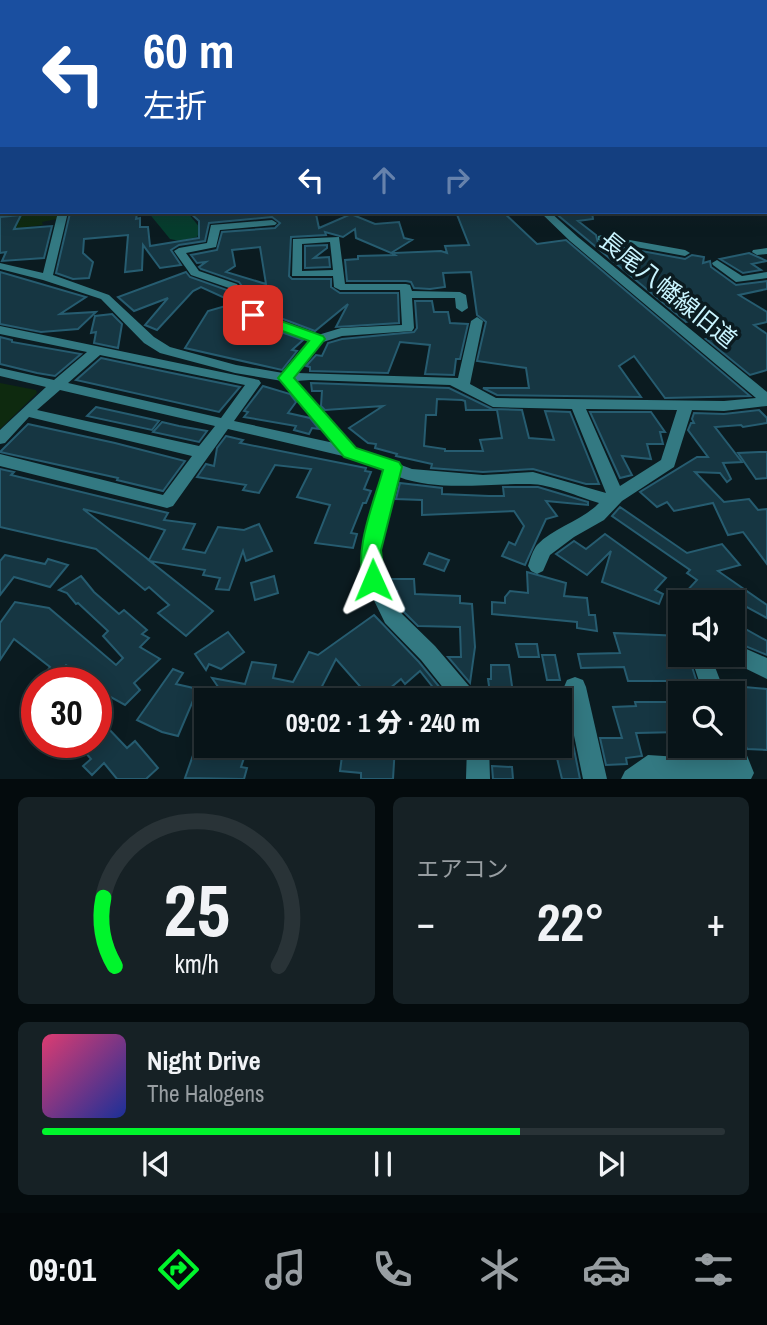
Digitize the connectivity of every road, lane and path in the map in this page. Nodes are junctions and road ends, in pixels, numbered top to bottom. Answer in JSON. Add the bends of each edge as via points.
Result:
{"nodes":[{"id":1,"x":63,"y":214,"type":"edge"},
{"id":2,"x":238,"y":214,"type":"edge"},
{"id":3,"x":547,"y":214,"type":"edge"},
{"id":4,"x":272,"y":223,"type":"dead end"},
{"id":5,"x":243,"y":225,"type":"junction"},
{"id":6,"x":580,"y":245,"type":"junction"},
{"id":7,"x":685,"y":253,"type":"dead end"},
{"id":8,"x":717,"y":264,"type":"dead end"},
{"id":9,"x":0,"y":266,"type":"edge"},
{"id":10,"x":339,"y":274,"type":"junction"},
{"id":11,"x":767,"y":275,"type":"edge"},
{"id":12,"x":47,"y":277,"type":"junction"},
{"id":13,"x":407,"y":294,"type":"junction"},
{"id":14,"x":462,"y":308,"type":"dead end"},
{"id":15,"x":477,"y":321,"type":"dead end"},
{"id":16,"x":0,"y":330,"type":"edge"},
{"id":17,"x":318,"y":339,"type":"junction"},
{"id":18,"x":99,"y":349,"type":"junction"},
{"id":19,"x":0,"y":372,"type":"edge"},
{"id":20,"x":286,"y":378,"type":"junction"},
{"id":21,"x":463,"y":384,"type":"junction"},
{"id":22,"x":57,"y":385,"type":"junction"},
{"id":23,"x":767,"y":400,"type":"edge"},
{"id":24,"x":577,"y":405,"type":"junction"},
{"id":25,"x":686,"y":406,"type":"junction"},
{"id":26,"x":26,"y":412,"type":"junction"},
{"id":27,"x":224,"y":425,"type":"junction"},
{"id":28,"x":0,"y":439,"type":"edge"},
{"id":29,"x":350,"y":452,"type":"junction"},
{"id":30,"x":204,"y":453,"type":"junction"},
{"id":31,"x":0,"y":460,"type":"edge"},
{"id":32,"x":393,"y":467,"type":"junction"},
{"id":33,"x":615,"y":499,"type":"junction"},
{"id":34,"x":537,"y":566,"type":"dead end"},
{"id":35,"x":745,"y":658,"type":"edge"},
{"id":36,"x":767,"y":669,"type":"edge"},
{"id":37,"x":575,"y":687,"type":"dead end"},
{"id":38,"x":457,"y":688,"type":"edge"},
{"id":39,"x":478,"y":758,"type":"edge"},
{"id":40,"x":736,"y":758,"type":"edge"},
{"id":41,"x":478,"y":779,"type":"edge"},
{"id":42,"x":595,"y":779,"type":"edge"},
{"id":43,"x":633,"y":779,"type":"edge"}],
"edges":[{"from":1,"to":12,"type":"street"},
{"from":2,"to":5,"type":"street"},
{"from":3,"to":6,"type":"street","name":"長尾八幡線旧道"},
{"from":4,"to":5,"type":"street"},
{"from":5,"to":17,"type":"street","via":[[215,227],[212,245],[179,251],[195,273],[233,286],[253,315]]},
{"from":6,"to":7,"type":"street","via":[[604,235]]},
{"from":6,"to":23,"type":"street","name":"長尾八幡線旧道"},
{"from":8,"to":11,"type":"street","via":[[740,280]]},
{"from":9,"to":12,"type":"street"},
{"from":10,"to":10,"type":"street","via":[[335,239],[297,240],[296,274]]},
{"from":10,"to":13,"type":"street","via":[[340,287],[407,287]]},
{"from":12,"to":20,"type":"street","via":[[104,297],[164,350]]},
{"from":13,"to":14,"type":"street","via":[[460,295]]},
{"from":13,"to":17,"type":"street","via":[[408,328],[341,332]]},
{"from":15,"to":21,"type":"street"},
{"from":16,"to":18,"type":"street"},
{"from":17,"to":20,"type":"street"},
{"from":18,"to":22,"type":"street"},
{"from":18,"to":27,"type":"street","via":[[254,383]]},
{"from":19,"to":22,"type":"street"},
{"from":20,"to":21,"type":"street"},
{"from":20,"to":29,"type":"street"},
{"from":21,"to":24,"type":"street","via":[[493,402]]},
{"from":22,"to":26,"type":"street"},
{"from":22,"to":27,"type":"street"},
{"from":23,"to":25,"type":"street"},
{"from":24,"to":25,"type":"street"},
{"from":24,"to":33,"type":"street"},
{"from":25,"to":33,"type":"street","via":[[668,463]]},
{"from":26,"to":28,"type":"street"},
{"from":26,"to":30,"type":"street"},
{"from":27,"to":29,"type":"street"},
{"from":27,"to":30,"type":"street"},
{"from":29,"to":32,"type":"street"},
{"from":30,"to":31,"type":"street","via":[[167,502]]},
{"from":32,"to":33,"type":"street","via":[[411,475],[483,481],[533,478]]},
{"from":32,"to":38,"type":"street","via":[[371,550],[373,580],[392,617]]},
{"from":33,"to":34,"type":"street","via":[[543,551]]},
{"from":35,"to":36,"type":"street"},
{"from":37,"to":42,"type":"street"},
{"from":39,"to":41,"type":"street"},
{"from":40,"to":43,"type":"street","via":[[742,773],[649,767]]}]}
